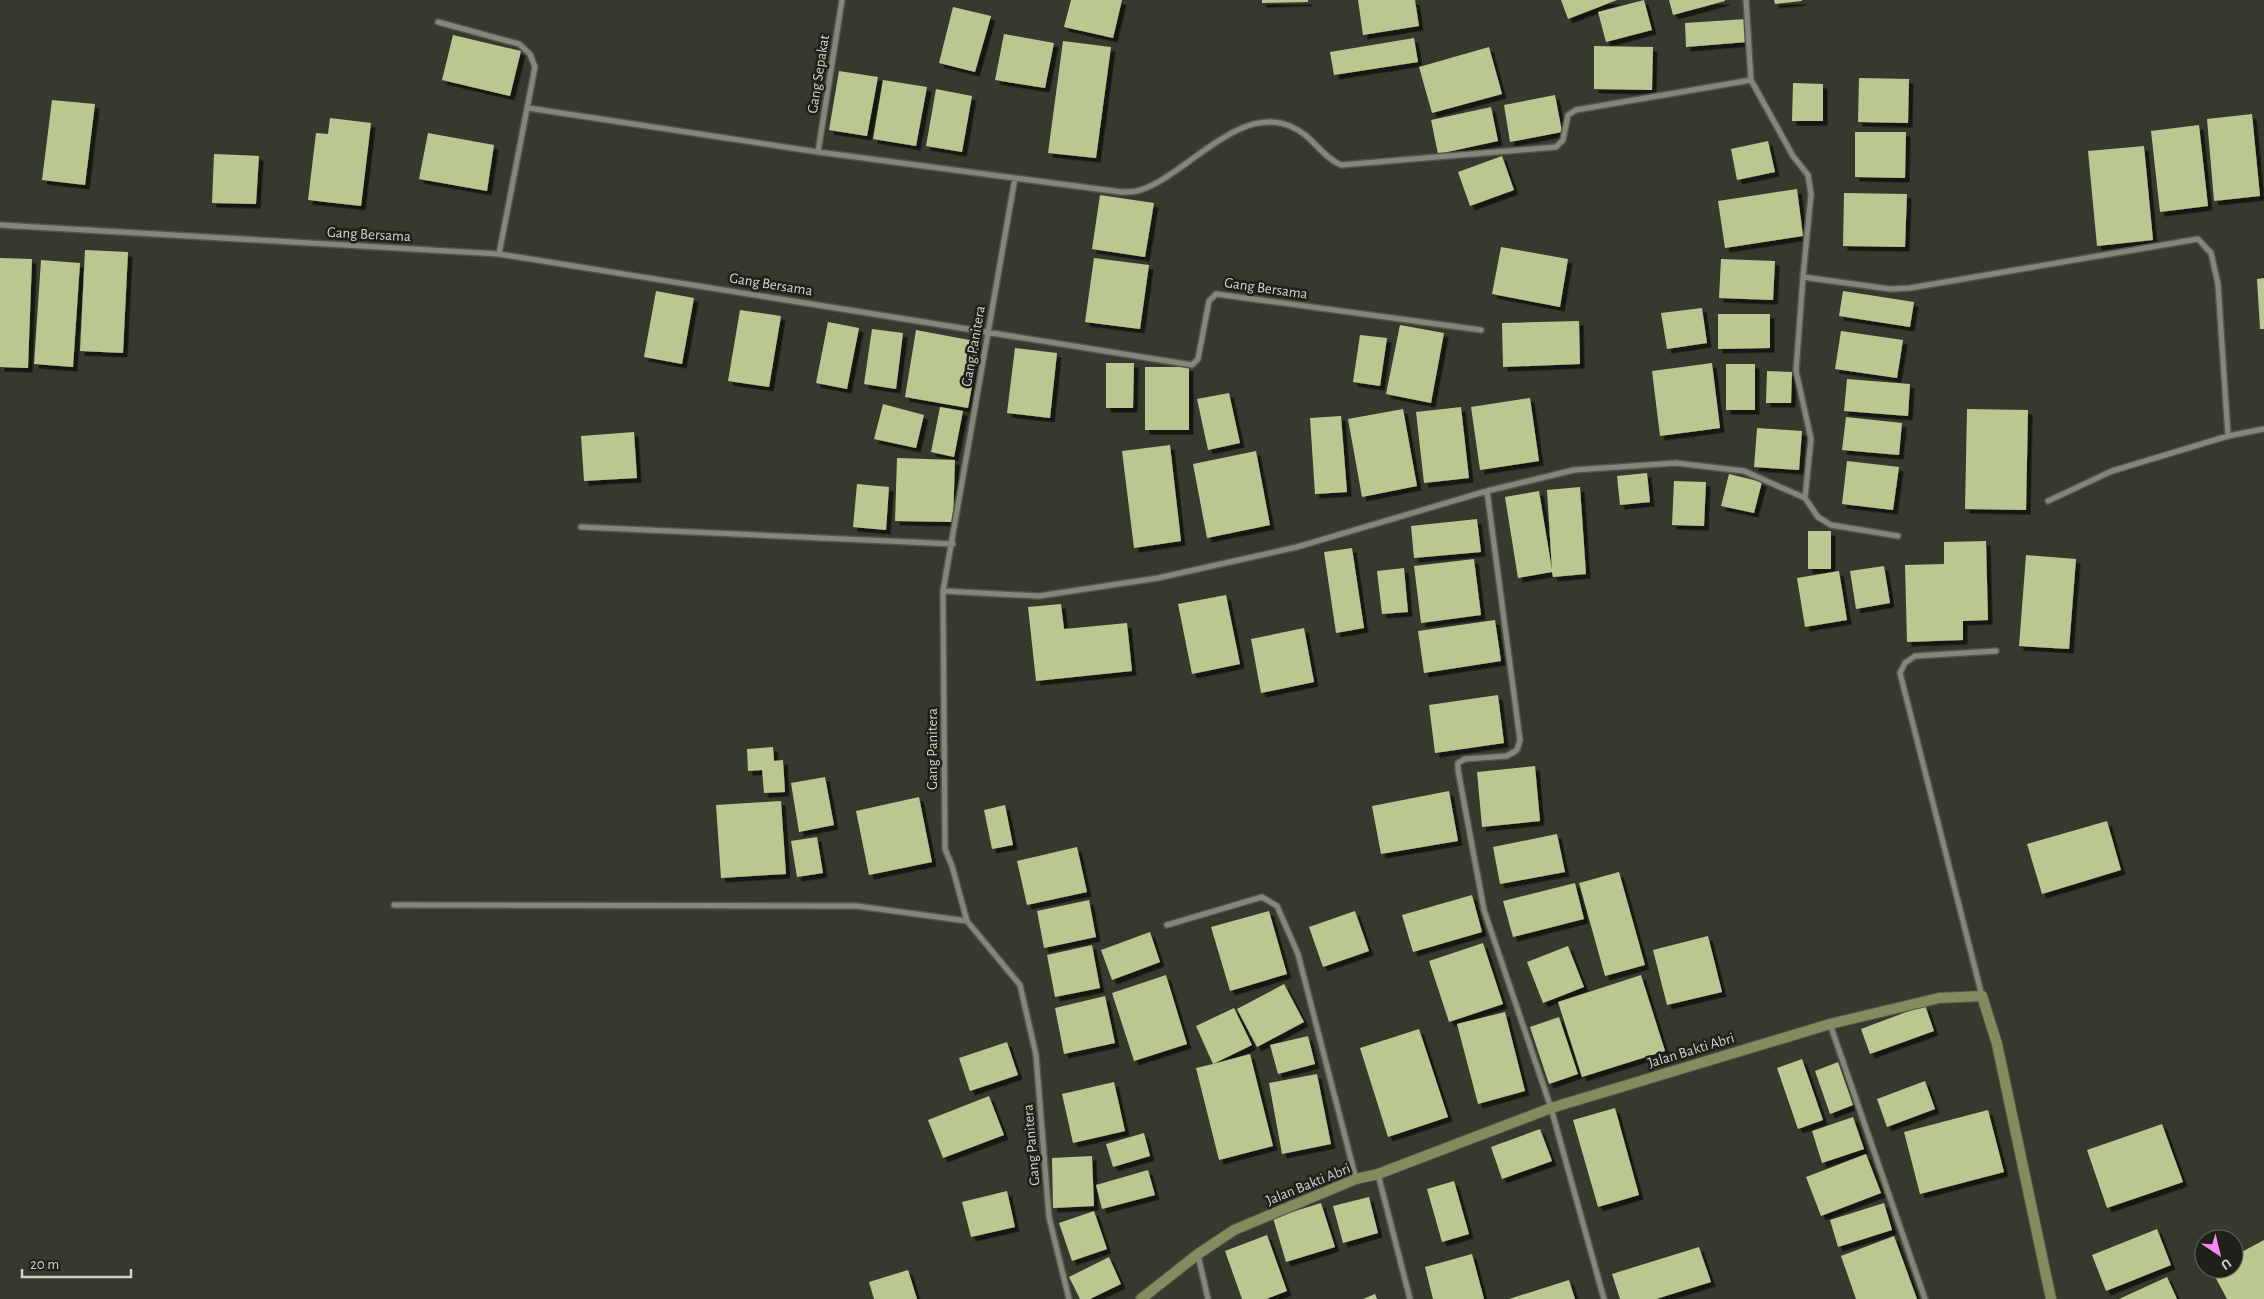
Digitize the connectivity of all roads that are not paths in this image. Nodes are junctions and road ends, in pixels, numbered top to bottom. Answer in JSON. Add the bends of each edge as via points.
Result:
{"nodes":[{"id":1,"x":842,"y":0,"type":"edge"},
{"id":2,"x":1746,"y":0,"type":"edge"},
{"id":3,"x":438,"y":22,"type":"dead end"},
{"id":4,"x":1751,"y":80,"type":"junction"},
{"id":5,"x":528,"y":108,"type":"junction"},
{"id":6,"x":818,"y":152,"type":"junction"},
{"id":7,"x":1015,"y":178,"type":"junction"},
{"id":8,"x":0,"y":225,"type":"edge"},
{"id":9,"x":499,"y":254,"type":"junction"},
{"id":10,"x":1803,"y":276,"type":"junction"},
{"id":11,"x":1481,"y":330,"type":"dead end"},
{"id":12,"x":987,"y":331,"type":"junction"},
{"id":13,"x":2264,"y":428,"type":"edge"},
{"id":14,"x":2228,"y":436,"type":"junction"},
{"id":15,"x":1487,"y":491,"type":"junction"},
{"id":16,"x":1805,"y":498,"type":"junction"},
{"id":17,"x":2048,"y":501,"type":"dead end"},
{"id":18,"x":581,"y":526,"type":"dead end"},
{"id":19,"x":1898,"y":536,"type":"dead end"},
{"id":20,"x":953,"y":544,"type":"junction"},
{"id":21,"x":943,"y":591,"type":"junction"},
{"id":22,"x":1996,"y":651,"type":"dead end"},
{"id":23,"x":394,"y":905,"type":"dead end"},
{"id":24,"x":967,"y":920,"type":"junction"},
{"id":25,"x":1167,"y":925,"type":"dead end"},
{"id":26,"x":1982,"y":996,"type":"junction"},
{"id":27,"x":1830,"y":1024,"type":"junction"},
{"id":28,"x":1551,"y":1108,"type":"junction"},
{"id":29,"x":1378,"y":1174,"type":"junction"},
{"id":30,"x":1356,"y":1179,"type":"junction"},
{"id":31,"x":1198,"y":1254,"type":"junction"},
{"id":32,"x":1069,"y":1299,"type":"edge"},
{"id":33,"x":1141,"y":1299,"type":"edge"},
{"id":34,"x":1208,"y":1299,"type":"edge"},
{"id":35,"x":1410,"y":1299,"type":"edge"},
{"id":36,"x":1604,"y":1299,"type":"edge"},
{"id":37,"x":1926,"y":1299,"type":"edge"},
{"id":38,"x":2051,"y":1299,"type":"edge"}],
"edges":[{"from":1,"to":6,"type":"street","name":"Gang Sepakat"},
{"from":2,"to":4,"type":"street"},
{"from":3,"to":5,"type":"street","via":[[518,44],[530,54],[535,67]]},
{"from":4,"to":7,"type":"street","via":[[1576,110],[1568,115],[1563,140],[1556,147],[1341,165],[1329,159],[1309,135],[1288,125],[1261,122],[1234,132],[1153,184],[1136,191],[1121,192]]},
{"from":4,"to":10,"type":"street","via":[[1793,156],[1808,175],[1811,194]]},
{"from":5,"to":6,"type":"street"},
{"from":5,"to":9,"type":"street"},
{"from":6,"to":7,"type":"street"},
{"from":7,"to":12,"type":"street","name":"Gang Panitera"},
{"from":8,"to":9,"type":"street","name":"Gang Bersama"},
{"from":9,"to":12,"type":"street","name":"Gang Bersama"},
{"from":10,"to":14,"type":"street","via":[[1890,289],[1910,288],[2198,239],[2211,253],[2218,284]]},
{"from":10,"to":16,"type":"street","via":[[1796,371],[1811,439]]},
{"from":11,"to":12,"type":"street","name":"Gang Bersama","via":[[1216,294],[1209,301],[1198,359],[1192,364]]},
{"from":12,"to":20,"type":"street","name":"Gang Panitera"},
{"from":13,"to":14,"type":"street"},
{"from":14,"to":17,"type":"street","via":[[2112,471]]},
{"from":15,"to":16,"type":"street","via":[[1574,470],[1676,463],[1744,471]]},
{"from":15,"to":21,"type":"street","via":[[1297,547],[1158,578],[1039,596]]},
{"from":15,"to":28,"type":"street","via":[[1520,740],[1517,750],[1507,756],[1465,759],[1458,763],[1458,770],[1484,910]]},
{"from":16,"to":19,"type":"street","via":[[1818,517],[1830,525]]},
{"from":18,"to":20,"type":"street"},
{"from":20,"to":21,"type":"street","name":"Gang Panitera"},
{"from":21,"to":24,"type":"street","name":"Gang Panitera","via":[[944,849]]},
{"from":22,"to":26,"type":"street","via":[[1915,656],[1905,663],[1900,673]]},
{"from":23,"to":24,"type":"street","via":[[857,906]]},
{"from":24,"to":32,"type":"street","name":"Gang Panitera","via":[[1020,985],[1036,1054],[1050,1217]]},
{"from":25,"to":30,"type":"street","via":[[1262,897],[1277,906],[1298,954]]},
{"from":26,"to":27,"type":"street","name":"Jalan Bakti Abri","via":[[1939,998]]},
{"from":26,"to":38,"type":"street","via":[[1997,1044]]},
{"from":27,"to":28,"type":"street","name":"Jalan Bakti Abri"},
{"from":27,"to":37,"type":"street"},
{"from":28,"to":29,"type":"street","name":"Jalan Bakti Abri"},
{"from":28,"to":36,"type":"street"},
{"from":29,"to":30,"type":"street","name":"Jalan Bakti Abri"},
{"from":29,"to":35,"type":"street"},
{"from":30,"to":31,"type":"street","name":"Jalan Bakti Abri","via":[[1234,1230]]},
{"from":31,"to":33,"type":"street","name":"Jalan Bakti Abri"},
{"from":31,"to":34,"type":"street"}]}
